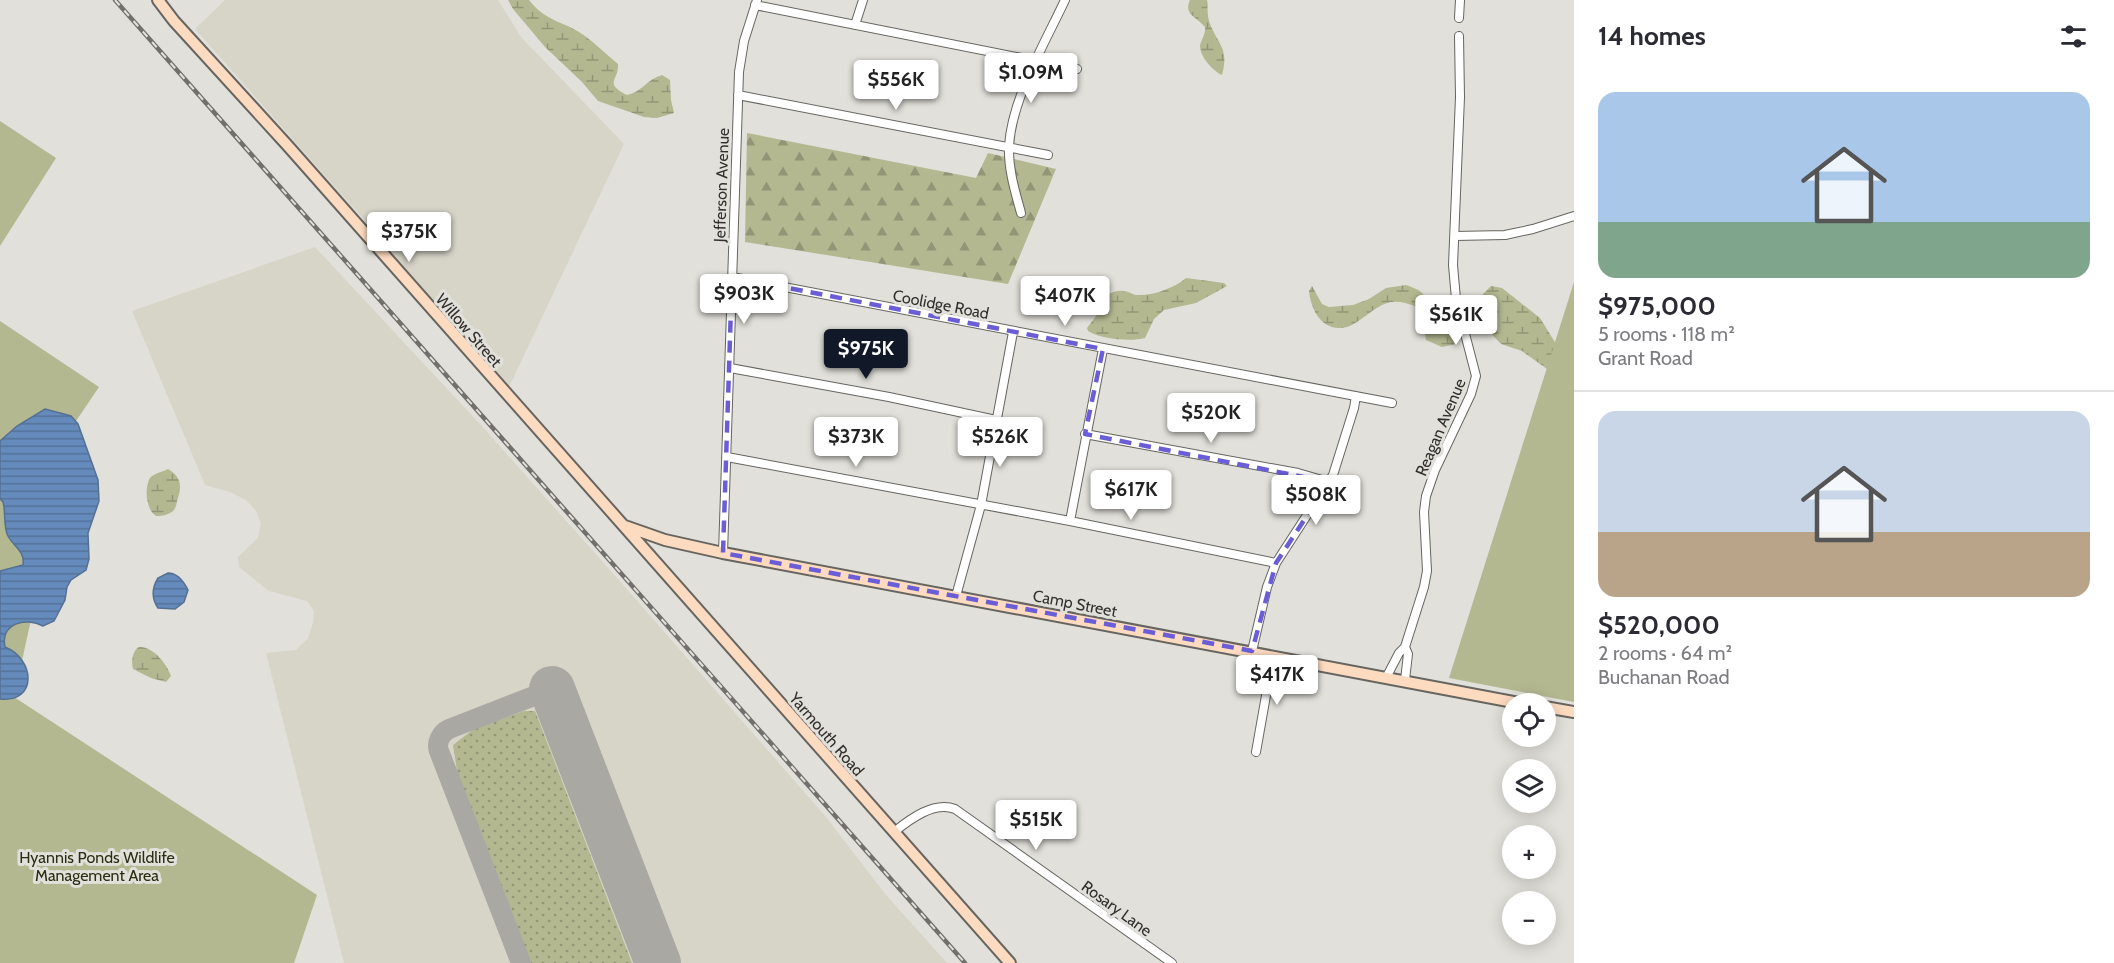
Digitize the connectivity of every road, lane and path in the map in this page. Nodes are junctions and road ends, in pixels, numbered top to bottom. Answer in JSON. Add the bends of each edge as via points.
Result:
{"nodes":[{"id":1,"x":150,"y":0,"type":"edge"},
{"id":2,"x":158,"y":0,"type":"edge"},
{"id":3,"x":863,"y":0,"type":"edge"},
{"id":4,"x":1065,"y":0,"type":"edge"},
{"id":5,"x":1460,"y":0,"type":"edge"},
{"id":6,"x":756,"y":2,"type":"edge"},
{"id":7,"x":1459,"y":18,"type":"dead end"},
{"id":8,"x":174,"y":21,"type":"junction"},
{"id":9,"x":855,"y":25,"type":"junction"},
{"id":10,"x":1460,"y":36,"type":"dead end"},
{"id":11,"x":1037,"y":61,"type":"junction"},
{"id":12,"x":1077,"y":69,"type":"dead end"},
{"id":13,"x":738,"y":95,"type":"junction"},
{"id":14,"x":1009,"y":146,"type":"junction"},
{"id":15,"x":1048,"y":155,"type":"dead end"},
{"id":16,"x":1021,"y":213,"type":"dead end"},
{"id":17,"x":1574,"y":216,"type":"edge"},
{"id":18,"x":1455,"y":236,"type":"junction"},
{"id":19,"x":732,"y":278,"type":"junction"},
{"id":20,"x":1013,"y":332,"type":"junction"},
{"id":21,"x":1102,"y":349,"type":"junction"},
{"id":22,"x":730,"y":368,"type":"junction"},
{"id":23,"x":1356,"y":396,"type":"junction"},
{"id":24,"x":1392,"y":403,"type":"dead end"},
{"id":25,"x":996,"y":420,"type":"junction"},
{"id":26,"x":1085,"y":434,"type":"junction"},
{"id":27,"x":727,"y":457,"type":"junction"},
{"id":28,"x":1329,"y":482,"type":"junction"},
{"id":29,"x":981,"y":505,"type":"junction"},
{"id":30,"x":1070,"y":521,"type":"junction"},
{"id":31,"x":622,"y":525,"type":"junction"},
{"id":32,"x":665,"y":540,"type":"junction"},
{"id":33,"x":723,"y":553,"type":"junction"},
{"id":34,"x":649,"y":555,"type":"junction"},
{"id":35,"x":1276,"y":563,"type":"junction"},
{"id":36,"x":956,"y":596,"type":"junction"},
{"id":37,"x":1405,"y":647,"type":"junction"},
{"id":38,"x":1252,"y":651,"type":"junction"},
{"id":39,"x":1274,"y":656,"type":"junction"},
{"id":40,"x":1387,"y":676,"type":"junction"},
{"id":41,"x":1405,"y":680,"type":"junction"},
{"id":42,"x":1502,"y":700,"type":"edge"},
{"id":43,"x":1556,"y":709,"type":"edge"},
{"id":44,"x":1574,"y":712,"type":"edge"},
{"id":45,"x":1256,"y":752,"type":"dead end"},
{"id":46,"x":894,"y":832,"type":"junction"},
{"id":47,"x":1010,"y":963,"type":"edge"},
{"id":48,"x":1172,"y":963,"type":"edge"}],
"edges":[{"from":1,"to":8,"type":"main road","name":"Willow Street"},
{"from":2,"to":8,"type":"main road","name":"Willow Street"},
{"from":3,"to":9,"type":"street"},
{"from":4,"to":11,"type":"street"},
{"from":5,"to":7,"type":"street"},
{"from":6,"to":9,"type":"street"},
{"from":6,"to":13,"type":"street","name":"Jefferson Avenue","via":[[744,41]]},
{"from":8,"to":31,"type":"main road","name":"Willow Street"},
{"from":9,"to":11,"type":"street"},
{"from":10,"to":18,"type":"street","name":"Reagan Avenue"},
{"from":11,"to":12,"type":"street"},
{"from":11,"to":14,"type":"street","via":[[1018,103]]},
{"from":13,"to":14,"type":"street"},
{"from":13,"to":19,"type":"street","name":"Jefferson Avenue"},
{"from":14,"to":15,"type":"street"},
{"from":14,"to":16,"type":"street"},
{"from":17,"to":18,"type":"street","via":[[1505,235]]},
{"from":18,"to":37,"type":"street","name":"Reagan Avenue","via":[[1456,300],[1475,384],[1426,496],[1425,587]]},
{"from":19,"to":20,"type":"street","name":"Coolidge Road"},
{"from":19,"to":22,"type":"street","name":"Jefferson Avenue"},
{"from":20,"to":21,"type":"street","name":"Coolidge Road"},
{"from":20,"to":25,"type":"street"},
{"from":21,"to":23,"type":"street","name":"Coolidge Road"},
{"from":21,"to":26,"type":"street"},
{"from":22,"to":25,"type":"street"},
{"from":22,"to":27,"type":"street","name":"Jefferson Avenue"},
{"from":23,"to":24,"type":"street","name":"Coolidge Road"},
{"from":23,"to":28,"type":"street"},
{"from":25,"to":29,"type":"street"},
{"from":26,"to":28,"type":"street"},
{"from":26,"to":30,"type":"street"},
{"from":27,"to":29,"type":"street"},
{"from":27,"to":33,"type":"street","name":"Jefferson Avenue"},
{"from":28,"to":35,"type":"street"},
{"from":29,"to":30,"type":"street"},
{"from":29,"to":36,"type":"street"},
{"from":30,"to":35,"type":"street"},
{"from":31,"to":32,"type":"main road","name":"Camp Street"},
{"from":31,"to":34,"type":"main road","name":"Yarmouth Road"},
{"from":32,"to":33,"type":"main road","name":"Camp Street"},
{"from":32,"to":34,"type":"main road"},
{"from":33,"to":36,"type":"main road","name":"Camp Street"},
{"from":34,"to":46,"type":"main road","name":"Yarmouth Road"},
{"from":35,"to":38,"type":"street"},
{"from":36,"to":38,"type":"main road","name":"Camp Street"},
{"from":37,"to":40,"type":"street","name":"Reagan Avenue"},
{"from":37,"to":41,"type":"street","name":"Reagan Avenue"},
{"from":38,"to":39,"type":"main road","name":"Camp Street"},
{"from":39,"to":40,"type":"main road","name":"Camp Street"},
{"from":39,"to":45,"type":"street"},
{"from":40,"to":41,"type":"main road","name":"Camp Street"},
{"from":41,"to":42,"type":"main road","name":"Camp Street"},
{"from":43,"to":44,"type":"main road"},
{"from":46,"to":47,"type":"main road","name":"Yarmouth Road"},
{"from":46,"to":48,"type":"street","name":"Rosary Lane","via":[[931,809],[955,809]]}]}
